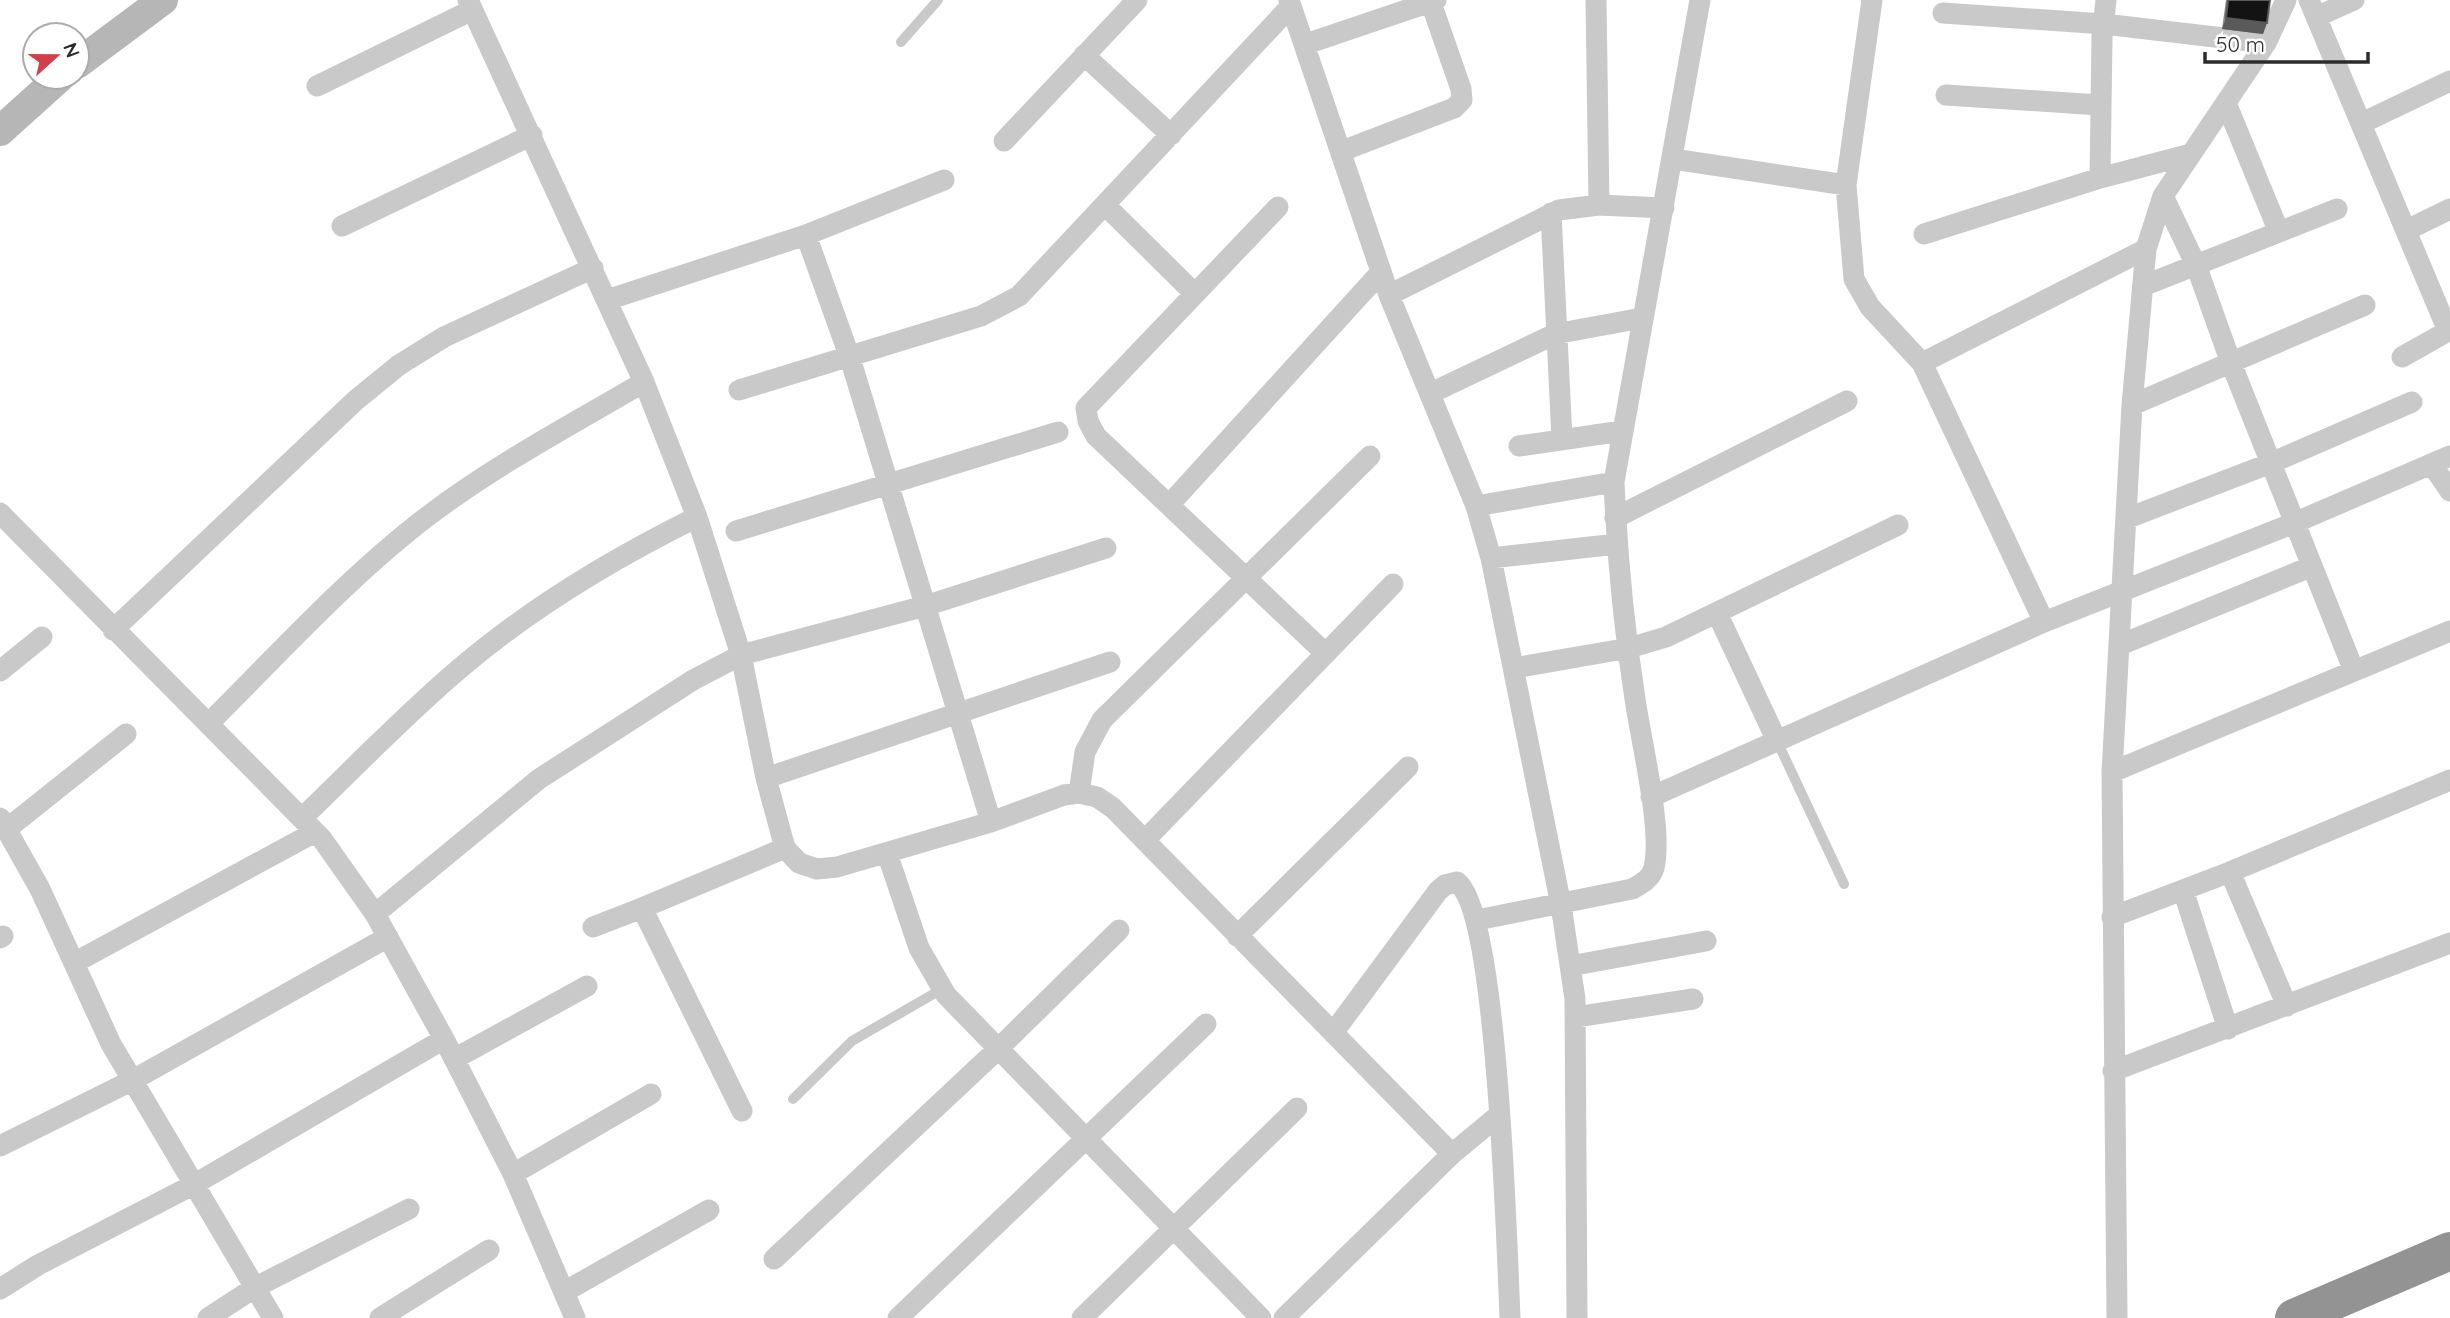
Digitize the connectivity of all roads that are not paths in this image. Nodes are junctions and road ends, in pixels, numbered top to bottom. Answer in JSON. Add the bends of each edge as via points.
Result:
{"nodes":[{"id":1,"x":163,"y":0,"type":"edge"},
{"id":2,"x":938,"y":0,"type":"edge"},
{"id":3,"x":1137,"y":0,"type":"edge"},
{"id":4,"x":1596,"y":0,"type":"edge"},
{"id":5,"x":1700,"y":0,"type":"edge"},
{"id":6,"x":1871,"y":0,"type":"edge"},
{"id":7,"x":2106,"y":0,"type":"edge"},
{"id":8,"x":2286,"y":0,"type":"edge"},
{"id":9,"x":2354,"y":0,"type":"edge"},
{"id":10,"x":1432,"y":1,"type":"edge"},
{"id":11,"x":1290,"y":3,"type":"edge"},
{"id":12,"x":470,"y":5,"type":"edge"},
{"id":13,"x":2312,"y":8,"type":"edge"},
{"id":14,"x":1943,"y":13,"type":"dead end"},
{"id":15,"x":2104,"y":24,"type":"junction"},
{"id":16,"x":901,"y":42,"type":"dead end"},
{"id":17,"x":2266,"y":43,"type":"junction"},
{"id":18,"x":1306,"y":44,"type":"junction"},
{"id":19,"x":91,"y":54,"type":"edge"},
{"id":20,"x":1084,"y":55,"type":"junction"},
{"id":21,"x":2450,"y":81,"type":"edge"},
{"id":22,"x":317,"y":86,"type":"dead end"},
{"id":23,"x":44,"y":91,"type":"edge"},
{"id":24,"x":1946,"y":95,"type":"dead end"},
{"id":25,"x":2226,"y":103,"type":"junction"},
{"id":26,"x":2100,"y":105,"type":"junction"},
{"id":27,"x":2362,"y":123,"type":"junction"},
{"id":28,"x":0,"y":131,"type":"edge"},
{"id":29,"x":532,"y":135,"type":"junction"},
{"id":30,"x":1171,"y":135,"type":"junction"},
{"id":31,"x":1004,"y":141,"type":"dead end"},
{"id":32,"x":1342,"y":151,"type":"junction"},
{"id":33,"x":2191,"y":154,"type":"junction"},
{"id":34,"x":1673,"y":159,"type":"junction"},
{"id":35,"x":2100,"y":178,"type":"junction"},
{"id":36,"x":944,"y":180,"type":"dead end"},
{"id":37,"x":1846,"y":185,"type":"junction"},
{"id":38,"x":2163,"y":196,"type":"junction"},
{"id":39,"x":1105,"y":205,"type":"junction"},
{"id":40,"x":1599,"y":205,"type":"junction"},
{"id":41,"x":1278,"y":207,"type":"dead end"},
{"id":42,"x":1664,"y":208,"type":"junction"},
{"id":43,"x":2337,"y":209,"type":"dead end"},
{"id":44,"x":2450,"y":209,"type":"edge"},
{"id":45,"x":1551,"y":213,"type":"junction"},
{"id":46,"x":342,"y":226,"type":"dead end"},
{"id":47,"x":2407,"y":230,"type":"junction"},
{"id":48,"x":2279,"y":232,"type":"junction"},
{"id":49,"x":1924,"y":234,"type":"dead end"},
{"id":50,"x":806,"y":235,"type":"junction"},
{"id":51,"x":2146,"y":249,"type":"junction"},
{"id":52,"x":2196,"y":265,"type":"junction"},
{"id":53,"x":593,"y":268,"type":"junction"},
{"id":54,"x":1381,"y":272,"type":"junction"},
{"id":55,"x":2144,"y":286,"type":"junction"},
{"id":56,"x":1195,"y":293,"type":"junction"},
{"id":57,"x":1389,"y":295,"type":"junction"},
{"id":58,"x":607,"y":300,"type":"junction"},
{"id":59,"x":2365,"y":305,"type":"dead end"},
{"id":60,"x":1642,"y":318,"type":"junction"},
{"id":61,"x":2449,"y":331,"type":"edge"},
{"id":62,"x":1555,"y":334,"type":"junction"},
{"id":63,"x":2402,"y":357,"type":"dead end"},
{"id":64,"x":850,"y":358,"type":"junction"},
{"id":65,"x":1922,"y":363,"type":"junction"},
{"id":66,"x":2231,"y":363,"type":"junction"},
{"id":67,"x":645,"y":382,"type":"junction"},
{"id":68,"x":739,"y":390,"type":"dead end"},
{"id":69,"x":1431,"y":393,"type":"junction"},
{"id":70,"x":1847,"y":401,"type":"dead end"},
{"id":71,"x":2412,"y":402,"type":"dead end"},
{"id":72,"x":2132,"y":405,"type":"junction"},
{"id":73,"x":1622,"y":431,"type":"junction"},
{"id":74,"x":1058,"y":432,"type":"dead end"},
{"id":75,"x":1562,"y":439,"type":"junction"},
{"id":76,"x":1519,"y":446,"type":"dead end"},
{"id":77,"x":1370,"y":456,"type":"dead end"},
{"id":78,"x":2441,"y":461,"type":"edge"},
{"id":79,"x":2271,"y":463,"type":"junction"},
{"id":80,"x":1614,"y":482,"type":"junction"},
{"id":81,"x":888,"y":484,"type":"junction"},
{"id":82,"x":2450,"y":491,"type":"edge"},
{"id":83,"x":1169,"y":505,"type":"junction"},
{"id":84,"x":1476,"y":506,"type":"junction"},
{"id":85,"x":0,"y":513,"type":"edge"},
{"id":86,"x":696,"y":517,"type":"junction"},
{"id":87,"x":1615,"y":517,"type":"junction"},
{"id":88,"x":2128,"y":518,"type":"junction"},
{"id":89,"x":2294,"y":523,"type":"junction"},
{"id":90,"x":1898,"y":525,"type":"dead end"},
{"id":91,"x":736,"y":531,"type":"dead end"},
{"id":92,"x":1617,"y":544,"type":"junction"},
{"id":93,"x":1106,"y":548,"type":"dead end"},
{"id":94,"x":1491,"y":558,"type":"junction"},
{"id":95,"x":2310,"y":567,"type":"junction"},
{"id":96,"x":1248,"y":579,"type":"junction"},
{"id":97,"x":1392,"y":584,"type":"dead end"},
{"id":98,"x":2123,"y":590,"type":"junction"},
{"id":99,"x":925,"y":606,"type":"junction"},
{"id":100,"x":1717,"y":613,"type":"junction"},
{"id":101,"x":2044,"y":622,"type":"junction"},
{"id":102,"x":113,"y":630,"type":"junction"},
{"id":103,"x":2450,"y":631,"type":"edge"},
{"id":104,"x":43,"y":637,"type":"dead end"},
{"id":105,"x":2120,"y":645,"type":"junction"},
{"id":106,"x":1629,"y":648,"type":"junction"},
{"id":107,"x":1325,"y":653,"type":"junction"},
{"id":108,"x":741,"y":655,"type":"junction"},
{"id":109,"x":1110,"y":662,"type":"dead end"},
{"id":110,"x":1514,"y":668,"type":"junction"},
{"id":111,"x":0,"y":671,"type":"edge"},
{"id":112,"x":2354,"y":671,"type":"junction"},
{"id":113,"x":960,"y":715,"type":"junction"},
{"id":114,"x":208,"y":724,"type":"junction"},
{"id":115,"x":126,"y":734,"type":"dead end"},
{"id":116,"x":1777,"y":741,"type":"junction"},
{"id":117,"x":1408,"y":767,"type":"dead end"},
{"id":118,"x":2112,"y":772,"type":"junction"},
{"id":119,"x":766,"y":778,"type":"junction"},
{"id":120,"x":2450,"y":780,"type":"edge"},
{"id":121,"x":1079,"y":793,"type":"junction"},
{"id":122,"x":1651,"y":797,"type":"junction"},
{"id":123,"x":991,"y":822,"type":"junction"},
{"id":124,"x":4,"y":823,"type":"edge"},
{"id":125,"x":309,"y":825,"type":"junction"},
{"id":126,"x":1145,"y":840,"type":"junction"},
{"id":127,"x":785,"y":848,"type":"junction"},
{"id":128,"x":887,"y":853,"type":"junction"},
{"id":129,"x":2230,"y":872,"type":"junction"},
{"id":130,"x":1844,"y":884,"type":"dead end"},
{"id":131,"x":2183,"y":890,"type":"junction"},
{"id":132,"x":1561,"y":905,"type":"junction"},
{"id":133,"x":642,"y":908,"type":"junction"},
{"id":134,"x":375,"y":914,"type":"junction"},
{"id":135,"x":2112,"y":917,"type":"junction"},
{"id":136,"x":1477,"y":920,"type":"junction"},
{"id":137,"x":593,"y":928,"type":"dead end"},
{"id":138,"x":1119,"y":930,"type":"dead end"},
{"id":139,"x":1237,"y":936,"type":"junction"},
{"id":140,"x":388,"y":937,"type":"junction"},
{"id":141,"x":1706,"y":941,"type":"dead end"},
{"id":142,"x":2450,"y":943,"type":"edge"},
{"id":143,"x":75,"y":963,"type":"junction"},
{"id":144,"x":1570,"y":967,"type":"junction"},
{"id":145,"x":587,"y":986,"type":"dead end"},
{"id":146,"x":942,"y":989,"type":"junction"},
{"id":147,"x":1693,"y":999,"type":"dead end"},
{"id":148,"x":2287,"y":1006,"type":"junction"},
{"id":149,"x":1576,"y":1017,"type":"junction"},
{"id":150,"x":1206,"y":1024,"type":"dead end"},
{"id":151,"x":2228,"y":1029,"type":"junction"},
{"id":152,"x":1333,"y":1033,"type":"junction"},
{"id":153,"x":444,"y":1039,"type":"junction"},
{"id":154,"x":997,"y":1050,"type":"junction"},
{"id":155,"x":454,"y":1059,"type":"junction"},
{"id":156,"x":2113,"y":1071,"type":"junction"},
{"id":157,"x":133,"y":1080,"type":"junction"},
{"id":158,"x":651,"y":1094,"type":"dead end"},
{"id":159,"x":793,"y":1099,"type":"dead end"},
{"id":160,"x":1297,"y":1108,"type":"dead end"},
{"id":161,"x":742,"y":1111,"type":"dead end"},
{"id":162,"x":1499,"y":1115,"type":"junction"},
{"id":163,"x":1084,"y":1139,"type":"junction"},
{"id":164,"x":0,"y":1146,"type":"edge"},
{"id":165,"x":1452,"y":1154,"type":"junction"},
{"id":166,"x":513,"y":1174,"type":"junction"},
{"id":167,"x":193,"y":1185,"type":"junction"},
{"id":168,"x":409,"y":1209,"type":"dead end"},
{"id":169,"x":709,"y":1210,"type":"dead end"},
{"id":170,"x":1173,"y":1229,"type":"junction"},
{"id":171,"x":489,"y":1250,"type":"dead end"},
{"id":172,"x":2450,"y":1251,"type":"edge"},
{"id":173,"x":774,"y":1259,"type":"dead end"},
{"id":174,"x":254,"y":1288,"type":"junction"},
{"id":175,"x":0,"y":1289,"type":"edge"},
{"id":176,"x":564,"y":1293,"type":"junction"},
{"id":177,"x":208,"y":1318,"type":"edge"},
{"id":178,"x":273,"y":1318,"type":"edge"},
{"id":179,"x":380,"y":1318,"type":"edge"},
{"id":180,"x":575,"y":1318,"type":"edge"},
{"id":181,"x":898,"y":1318,"type":"edge"},
{"id":182,"x":1082,"y":1318,"type":"edge"},
{"id":183,"x":1261,"y":1318,"type":"edge"},
{"id":184,"x":1284,"y":1318,"type":"edge"},
{"id":185,"x":1510,"y":1318,"type":"edge"},
{"id":186,"x":1577,"y":1318,"type":"edge"},
{"id":187,"x":2117,"y":1318,"type":"edge"},
{"id":188,"x":2294,"y":1318,"type":"edge"}],
"edges":[{"from":1,"to":19,"type":"street"},
{"from":2,"to":16,"type":"lane"},
{"from":3,"to":20,"type":"street"},
{"from":4,"to":40,"type":"street"},
{"from":5,"to":34,"type":"street"},
{"from":6,"to":37,"type":"street"},
{"from":7,"to":15,"type":"street"},
{"from":8,"to":17,"type":"street"},
{"from":9,"to":13,"type":"street"},
{"from":10,"to":18,"type":"street"},
{"from":10,"to":32,"type":"street","via":[[1462,100],[1454,108]]},
{"from":11,"to":18,"type":"street"},
{"from":11,"to":30,"type":"street"},
{"from":12,"to":22,"type":"street"},
{"from":12,"to":29,"type":"street"},
{"from":13,"to":27,"type":"street"},
{"from":14,"to":15,"type":"street"},
{"from":15,"to":17,"type":"street"},
{"from":15,"to":26,"type":"street"},
{"from":17,"to":25,"type":"street"},
{"from":18,"to":32,"type":"street"},
{"from":20,"to":30,"type":"street"},
{"from":20,"to":31,"type":"street"},
{"from":21,"to":27,"type":"street"},
{"from":23,"to":28,"type":"street"},
{"from":24,"to":26,"type":"street"},
{"from":25,"to":33,"type":"street"},
{"from":25,"to":48,"type":"street"},
{"from":26,"to":35,"type":"street"},
{"from":27,"to":47,"type":"street"},
{"from":29,"to":46,"type":"street"},
{"from":29,"to":53,"type":"street"},
{"from":30,"to":39,"type":"street"},
{"from":32,"to":54,"type":"street"},
{"from":33,"to":35,"type":"street"},
{"from":33,"to":38,"type":"street"},
{"from":34,"to":37,"type":"street"},
{"from":34,"to":42,"type":"street"},
{"from":35,"to":49,"type":"street"},
{"from":36,"to":50,"type":"street"},
{"from":37,"to":65,"type":"street","via":[[1854,279],[1870,307]]},
{"from":38,"to":51,"type":"street"},
{"from":38,"to":52,"type":"street"},
{"from":39,"to":56,"type":"street"},
{"from":39,"to":64,"type":"street","via":[[1031,286],[1004,306]]},
{"from":40,"to":42,"type":"street"},
{"from":40,"to":45,"type":"street"},
{"from":41,"to":56,"type":"street"},
{"from":42,"to":60,"type":"street"},
{"from":43,"to":48,"type":"street"},
{"from":44,"to":47,"type":"street"},
{"from":45,"to":57,"type":"street"},
{"from":45,"to":62,"type":"street"},
{"from":47,"to":61,"type":"street"},
{"from":48,"to":52,"type":"street"},
{"from":50,"to":58,"type":"street"},
{"from":50,"to":64,"type":"street"},
{"from":51,"to":55,"type":"street"},
{"from":51,"to":65,"type":"street"},
{"from":52,"to":55,"type":"street"},
{"from":52,"to":66,"type":"street"},
{"from":53,"to":58,"type":"street"},
{"from":53,"to":102,"type":"street","via":[[444,337],[399,365],[356,400]]},
{"from":54,"to":57,"type":"street"},
{"from":54,"to":83,"type":"street"},
{"from":55,"to":72,"type":"street"},
{"from":56,"to":83,"type":"street","via":[[1086,408],[1096,436]]},
{"from":57,"to":69,"type":"street"},
{"from":58,"to":67,"type":"street"},
{"from":59,"to":66,"type":"street"},
{"from":60,"to":62,"type":"street"},
{"from":60,"to":73,"type":"street"},
{"from":61,"to":63,"type":"street"},
{"from":62,"to":69,"type":"street"},
{"from":62,"to":75,"type":"street"},
{"from":64,"to":68,"type":"street"},
{"from":64,"to":81,"type":"street"},
{"from":65,"to":101,"type":"street"},
{"from":66,"to":72,"type":"street"},
{"from":66,"to":79,"type":"street"},
{"from":67,"to":86,"type":"street"},
{"from":67,"to":114,"type":"street","via":[[481,478],[427,517],[379,556]]},
{"from":69,"to":84,"type":"street"},
{"from":70,"to":87,"type":"street"},
{"from":71,"to":79,"type":"street"},
{"from":72,"to":88,"type":"street"},
{"from":73,"to":75,"type":"street"},
{"from":73,"to":80,"type":"street"},
{"from":74,"to":81,"type":"street"},
{"from":75,"to":76,"type":"street"},
{"from":77,"to":96,"type":"street"},
{"from":78,"to":82,"type":"street"},
{"from":78,"to":89,"type":"street"},
{"from":79,"to":88,"type":"street"},
{"from":79,"to":89,"type":"street"},
{"from":80,"to":84,"type":"street"},
{"from":80,"to":87,"type":"street"},
{"from":81,"to":91,"type":"street"},
{"from":81,"to":99,"type":"street"},
{"from":83,"to":96,"type":"street"},
{"from":84,"to":94,"type":"street"},
{"from":85,"to":102,"type":"street"},
{"from":86,"to":108,"type":"street"},
{"from":86,"to":125,"type":"street","via":[[628,551],[457,670]]},
{"from":87,"to":92,"type":"street"},
{"from":88,"to":98,"type":"street"},
{"from":89,"to":95,"type":"street"},
{"from":89,"to":98,"type":"street"},
{"from":90,"to":100,"type":"street"},
{"from":92,"to":94,"type":"street"},
{"from":92,"to":106,"type":"street"},
{"from":93,"to":99,"type":"street"},
{"from":94,"to":110,"type":"street"},
{"from":95,"to":105,"type":"street"},
{"from":95,"to":112,"type":"street"},
{"from":96,"to":107,"type":"street"},
{"from":96,"to":121,"type":"street","via":[[1102,720],[1085,752]]},
{"from":97,"to":107,"type":"street"},
{"from":98,"to":101,"type":"street"},
{"from":98,"to":105,"type":"street"},
{"from":99,"to":108,"type":"street"},
{"from":99,"to":113,"type":"street"},
{"from":100,"to":106,"type":"street"},
{"from":100,"to":116,"type":"street"},
{"from":101,"to":116,"type":"street"},
{"from":102,"to":114,"type":"street"},
{"from":103,"to":112,"type":"street"},
{"from":104,"to":111,"type":"street"},
{"from":105,"to":118,"type":"street"},
{"from":106,"to":110,"type":"street"},
{"from":106,"to":122,"type":"street"},
{"from":107,"to":126,"type":"street"},
{"from":108,"to":119,"type":"street"},
{"from":108,"to":134,"type":"street","via":[[693,680],[539,779]]},
{"from":109,"to":113,"type":"street"},
{"from":110,"to":132,"type":"street"},
{"from":112,"to":118,"type":"street"},
{"from":113,"to":119,"type":"street"},
{"from":113,"to":123,"type":"street"},
{"from":114,"to":125,"type":"street"},
{"from":115,"to":124,"type":"street"},
{"from":116,"to":122,"type":"street"},
{"from":116,"to":130,"type":"lane"},
{"from":117,"to":139,"type":"street"},
{"from":118,"to":135,"type":"street"},
{"from":119,"to":127,"type":"street"},
{"from":120,"to":129,"type":"street"},
{"from":121,"to":123,"type":"street"},
{"from":121,"to":126,"type":"street","via":[[1097,797],[1113,808]]},
{"from":122,"to":132,"type":"street","via":[[1655,855],[1653,871],[1644,883]]},
{"from":123,"to":128,"type":"street"},
{"from":124,"to":143,"type":"street"},
{"from":125,"to":134,"type":"street"},
{"from":125,"to":143,"type":"street"},
{"from":126,"to":139,"type":"street"},
{"from":127,"to":128,"type":"street","via":[[799,863],[817,869]]},
{"from":127,"to":133,"type":"street"},
{"from":128,"to":146,"type":"street","via":[[919,948]]},
{"from":129,"to":131,"type":"street"},
{"from":129,"to":148,"type":"street"},
{"from":131,"to":135,"type":"street"},
{"from":131,"to":151,"type":"street"},
{"from":132,"to":136,"type":"street"},
{"from":132,"to":144,"type":"street"},
{"from":133,"to":137,"type":"street"},
{"from":133,"to":161,"type":"street"},
{"from":134,"to":140,"type":"street"},
{"from":135,"to":156,"type":"street"},
{"from":136,"to":152,"type":"street","via":[[1463,887],[1457,882],[1445,885]]},
{"from":136,"to":162,"type":"street"},
{"from":138,"to":154,"type":"street"},
{"from":139,"to":152,"type":"street"},
{"from":140,"to":153,"type":"street"},
{"from":140,"to":157,"type":"street"},
{"from":141,"to":144,"type":"street"},
{"from":142,"to":148,"type":"street"},
{"from":143,"to":157,"type":"street","via":[[111,1044]]},
{"from":144,"to":149,"type":"street"},
{"from":145,"to":155,"type":"street"},
{"from":146,"to":154,"type":"street"},
{"from":146,"to":159,"type":"lane","via":[[852,1041]]},
{"from":147,"to":149,"type":"street"},
{"from":148,"to":151,"type":"street"},
{"from":149,"to":186,"type":"street"},
{"from":150,"to":163,"type":"street"},
{"from":151,"to":156,"type":"street"},
{"from":152,"to":165,"type":"street"},
{"from":153,"to":155,"type":"street"},
{"from":153,"to":167,"type":"street"},
{"from":154,"to":163,"type":"street"},
{"from":154,"to":173,"type":"street"},
{"from":155,"to":166,"type":"street"},
{"from":156,"to":187,"type":"street"},
{"from":157,"to":164,"type":"street"},
{"from":157,"to":167,"type":"street"},
{"from":158,"to":166,"type":"street"},
{"from":160,"to":170,"type":"street"},
{"from":162,"to":165,"type":"street"},
{"from":162,"to":185,"type":"street"},
{"from":163,"to":170,"type":"street"},
{"from":163,"to":181,"type":"street"},
{"from":165,"to":184,"type":"street"},
{"from":166,"to":176,"type":"street"},
{"from":167,"to":174,"type":"street"},
{"from":167,"to":175,"type":"street"},
{"from":168,"to":174,"type":"street"},
{"from":169,"to":176,"type":"street"},
{"from":170,"to":182,"type":"street"},
{"from":170,"to":183,"type":"street"},
{"from":171,"to":179,"type":"street"},
{"from":172,"to":188,"type":"highway"},
{"from":174,"to":177,"type":"street"},
{"from":174,"to":178,"type":"street"},
{"from":176,"to":180,"type":"street"}]}
